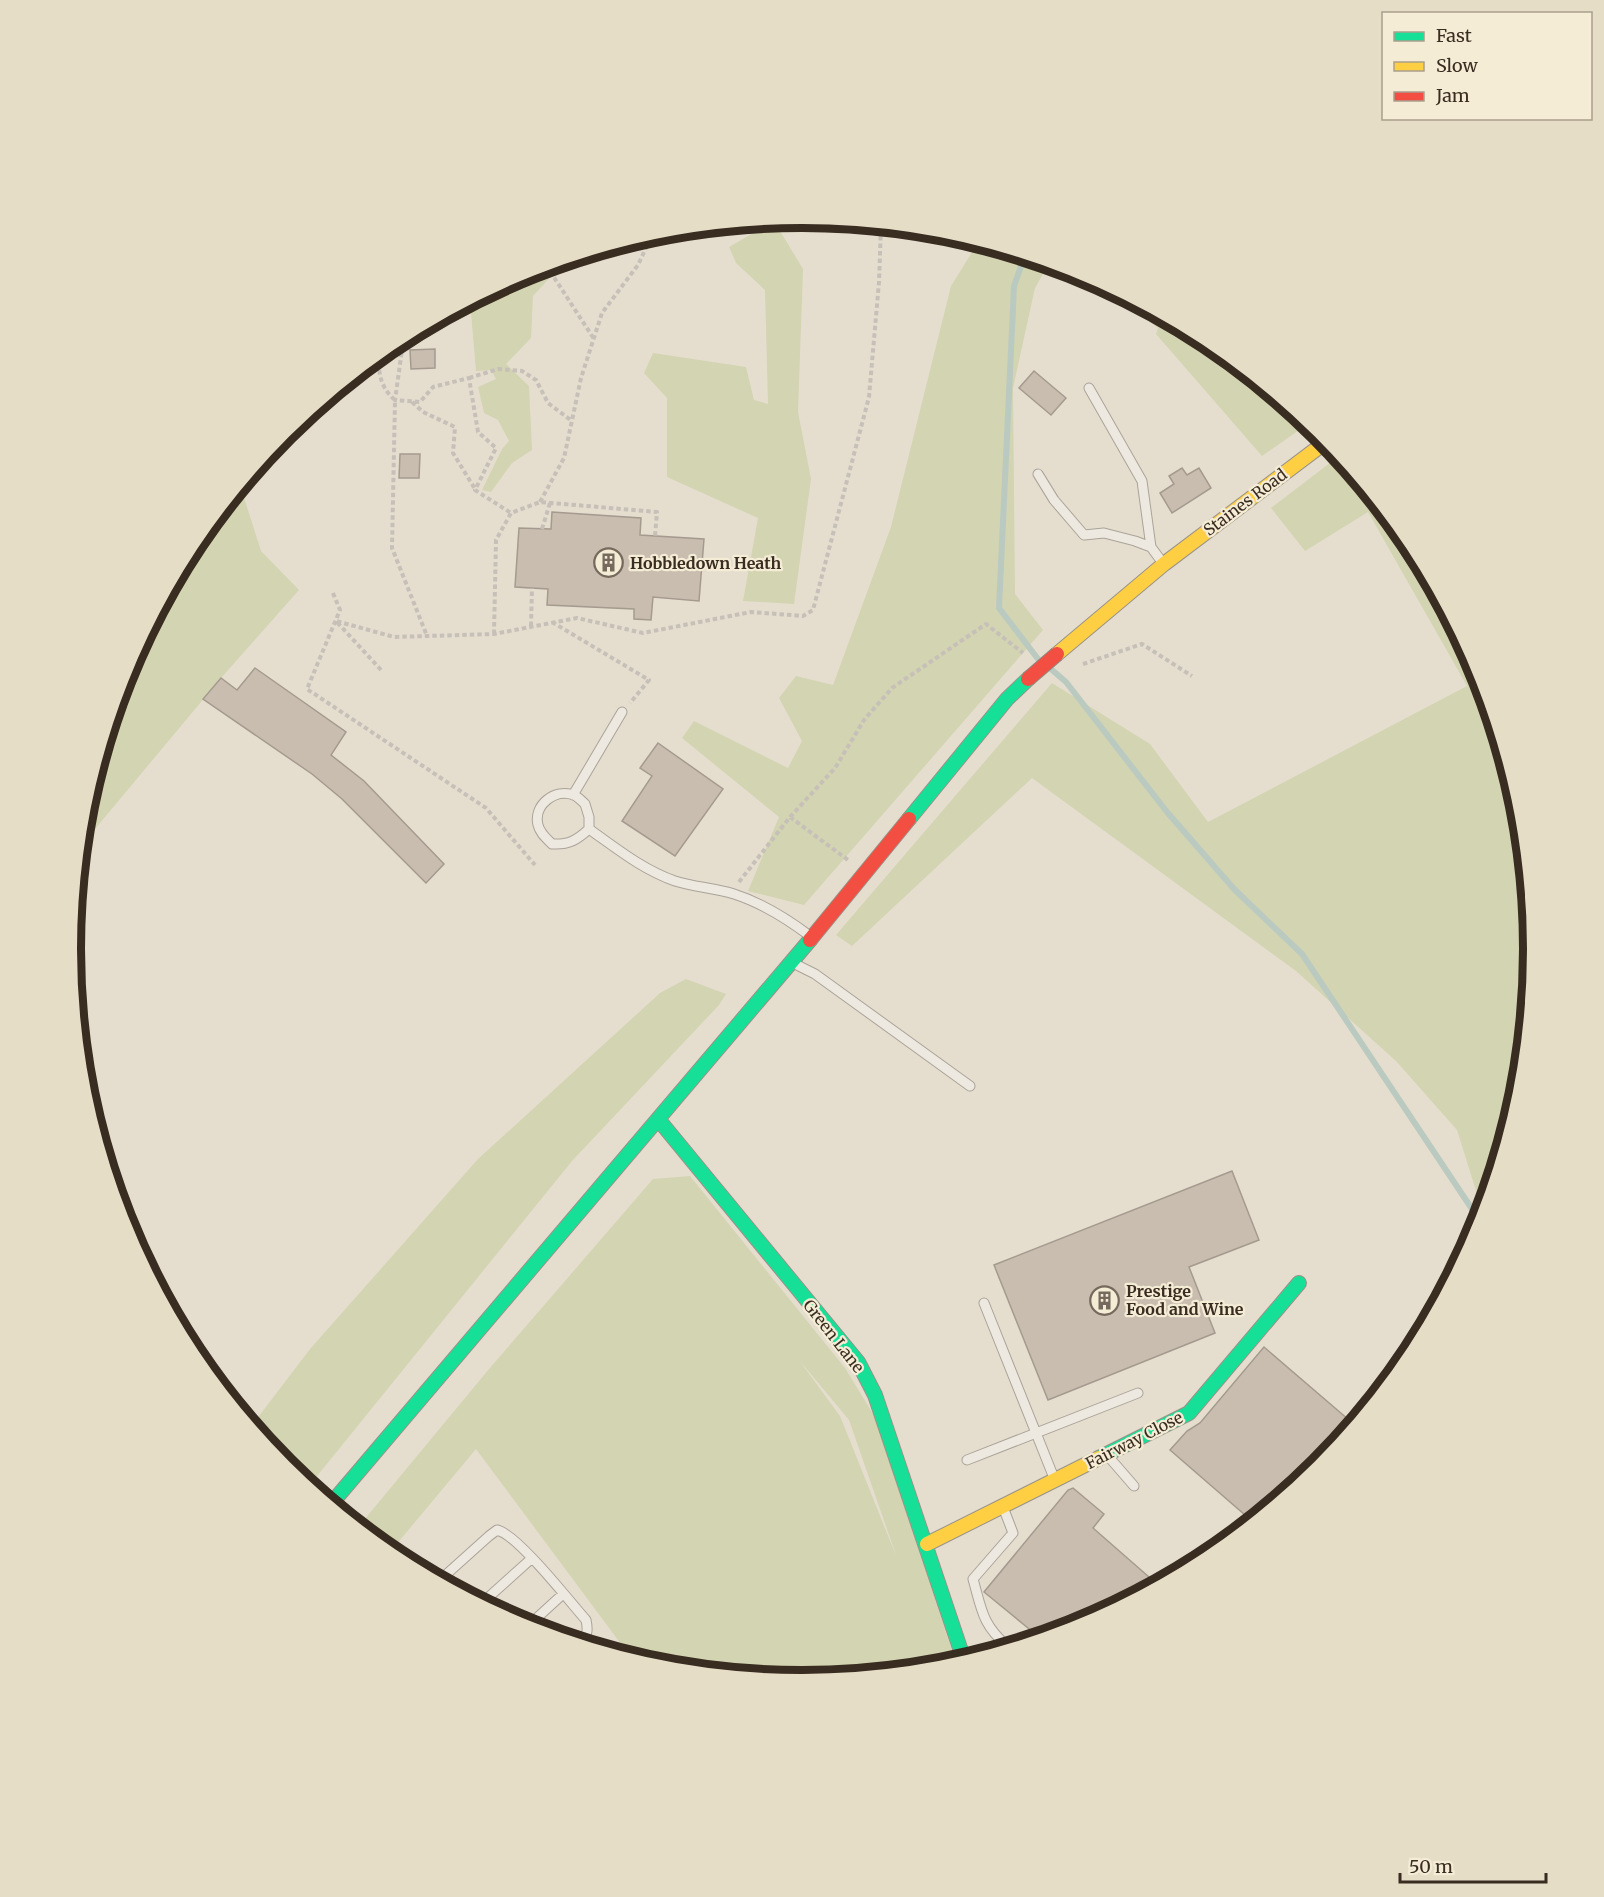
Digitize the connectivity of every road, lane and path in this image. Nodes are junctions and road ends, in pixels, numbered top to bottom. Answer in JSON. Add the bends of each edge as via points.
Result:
{"nodes":[{"id":1,"x":881,"y":232,"type":"edge"},
{"id":2,"x":648,"y":244,"type":"edge"},
{"id":3,"x":551,"y":273,"type":"edge"},
{"id":4,"x":594,"y":339,"type":"junction"},
{"id":5,"x":402,"y":349,"type":"edge"},
{"id":6,"x":378,"y":365,"type":"edge"},
{"id":7,"x":469,"y":378,"type":"junction"},
{"id":8,"x":1089,"y":388,"type":"dead end"},
{"id":9,"x":394,"y":400,"type":"junction"},
{"id":10,"x":411,"y":402,"type":"junction"},
{"id":11,"x":572,"y":421,"type":"junction"},
{"id":12,"x":1319,"y":447,"type":"edge"},
{"id":13,"x":1038,"y":474,"type":"dead end"},
{"id":14,"x":475,"y":490,"type":"junction"},
{"id":15,"x":540,"y":502,"type":"junction"},
{"id":16,"x":550,"y":503,"type":"junction"},
{"id":17,"x":511,"y":513,"type":"junction"},
{"id":18,"x":542,"y":529,"type":"dead end"},
{"id":19,"x":655,"y":536,"type":"dead end"},
{"id":20,"x":1151,"y":547,"type":"junction"},
{"id":21,"x":1164,"y":564,"type":"junction"},
{"id":22,"x":532,"y":588,"type":"dead end"},
{"id":23,"x":333,"y":593,"type":"dead end"},
{"id":24,"x":336,"y":621,"type":"junction"},
{"id":25,"x":552,"y":622,"type":"junction"},
{"id":26,"x":531,"y":626,"type":"junction"},
{"id":27,"x":494,"y":634,"type":"junction"},
{"id":28,"x":427,"y":636,"type":"junction"},
{"id":29,"x":1029,"y":658,"type":"dead end"},
{"id":30,"x":1082,"y":664,"type":"dead end"},
{"id":31,"x":381,"y":670,"type":"dead end"},
{"id":32,"x":1192,"y":676,"type":"dead end"},
{"id":33,"x":622,"y":712,"type":"joint"},
{"id":34,"x":573,"y":795,"type":"junction"},
{"id":35,"x":790,"y":817,"type":"junction"},
{"id":36,"x":589,"y":829,"type":"junction"},
{"id":37,"x":535,"y":865,"type":"dead end"},
{"id":38,"x":865,"y":873,"type":"junction"},
{"id":39,"x":734,"y":894,"type":"junction"},
{"id":40,"x":812,"y":937,"type":"junction"},
{"id":41,"x":791,"y":962,"type":"junction"},
{"id":42,"x":970,"y":1086,"type":"dead end"},
{"id":43,"x":658,"y":1119,"type":"junction"},
{"id":44,"x":1299,"y":1283,"type":"dead end"},
{"id":45,"x":984,"y":1303,"type":"dead end"},
{"id":46,"x":1138,"y":1393,"type":"dead end"},
{"id":47,"x":1035,"y":1433,"type":"junction"},
{"id":48,"x":1105,"y":1454,"type":"junction"},
{"id":49,"x":967,"y":1460,"type":"dead end"},
{"id":50,"x":1055,"y":1480,"type":"junction"},
{"id":51,"x":1134,"y":1486,"type":"dead end"},
{"id":52,"x":336,"y":1498,"type":"edge"},
{"id":53,"x":1003,"y":1507,"type":"junction"},
{"id":54,"x":927,"y":1544,"type":"junction"},
{"id":55,"x":531,"y":1558,"type":"junction"},
{"id":56,"x":445,"y":1575,"type":"edge"},
{"id":57,"x":563,"y":1594,"type":"junction"},
{"id":58,"x":488,"y":1597,"type":"edge"},
{"id":59,"x":536,"y":1619,"type":"edge"},
{"id":60,"x":586,"y":1636,"type":"edge"},
{"id":61,"x":1001,"y":1641,"type":"edge"},
{"id":62,"x":961,"y":1652,"type":"edge"}],
"edges":[{"from":1,"to":25,"type":"path","via":[[869,397],[813,610],[803,616],[751,612],[643,633],[577,618]]},
{"from":2,"to":4,"type":"path","via":[[638,265],[602,312]]},
{"from":3,"to":4,"type":"path"},
{"from":4,"to":11,"type":"path"},
{"from":5,"to":9,"type":"path"},
{"from":6,"to":9,"type":"path","via":[[384,391]]},
{"from":7,"to":10,"type":"path","via":[[433,387],[420,402]]},
{"from":7,"to":11,"type":"path","via":[[498,369],[522,371],[536,380],[548,403]]},
{"from":7,"to":14,"type":"path","via":[[478,432],[496,448]]},
{"from":8,"to":20,"type":"lane","via":[[1142,481]]},
{"from":9,"to":10,"type":"path"},
{"from":9,"to":28,"type":"path","via":[[392,548]]},
{"from":10,"to":14,"type":"path","via":[[455,427],[453,453]]},
{"from":11,"to":15,"type":"path","via":[[564,458]]},
{"from":12,"to":21,"type":"main road","name":"Staines Road"},
{"from":13,"to":20,"type":"lane","via":[[1084,535],[1104,533]]},
{"from":14,"to":17,"type":"path"},
{"from":15,"to":16,"type":"path"},
{"from":15,"to":17,"type":"path"},
{"from":16,"to":18,"type":"path"},
{"from":16,"to":19,"type":"path","via":[[657,512]]},
{"from":17,"to":27,"type":"path","via":[[496,540]]},
{"from":20,"to":21,"type":"lane"},
{"from":21,"to":38,"type":"main road","name":"Staines Road","bridge":true,"via":[[1007,699]]},
{"from":22,"to":26,"type":"path"},
{"from":23,"to":24,"type":"path","via":[[340,610]]},
{"from":24,"to":28,"type":"path","via":[[394,637]]},
{"from":24,"to":31,"type":"path"},
{"from":24,"to":37,"type":"path","via":[[307,689],[486,808]]},
{"from":25,"to":26,"type":"path"},
{"from":25,"to":33,"type":"path","via":[[649,680]]},
{"from":26,"to":27,"type":"path"},
{"from":27,"to":28,"type":"path"},
{"from":29,"to":35,"type":"path","via":[[986,624],[892,688],[864,720],[836,768]]},
{"from":30,"to":32,"type":"path","via":[[1142,644]]},
{"from":33,"to":34,"type":"lane"},
{"from":34,"to":36,"type":"lane","via":[[585,804]]},
{"from":34,"to":36,"type":"lane","via":[[558,794],[545,800],[537,824],[552,844],[576,841]]},
{"from":35,"to":38,"type":"path"},
{"from":35,"to":39,"type":"path","via":[[741,877]]},
{"from":36,"to":39,"type":"lane","via":[[655,872],[676,881]]},
{"from":38,"to":40,"type":"main road","name":"Staines Road"},
{"from":39,"to":40,"type":"lane","via":[[764,905]]},
{"from":40,"to":41,"type":"main road","name":"Staines Road"},
{"from":41,"to":42,"type":"lane","via":[[814,974]]},
{"from":41,"to":43,"type":"main road","name":"Staines Road"},
{"from":43,"to":52,"type":"main road","name":"Staines Road"},
{"from":43,"to":54,"type":"main road","name":"Green Lane","via":[[858,1362],[875,1395]]},
{"from":44,"to":48,"type":"main road","name":"Fairway Close","via":[[1189,1413]]},
{"from":45,"to":47,"type":"lane"},
{"from":46,"to":47,"type":"lane"},
{"from":47,"to":49,"type":"lane"},
{"from":47,"to":50,"type":"lane"},
{"from":48,"to":50,"type":"main road","name":"Fairway Close"},
{"from":48,"to":51,"type":"lane"},
{"from":50,"to":53,"type":"main road","name":"Fairway Close"},
{"from":53,"to":54,"type":"main road","name":"Fairway Close"},
{"from":53,"to":61,"type":"lane","via":[[1013,1533],[973,1579],[986,1623]]},
{"from":54,"to":62,"type":"main road","name":"Green Lane"},
{"from":55,"to":56,"type":"lane","via":[[504,1531],[497,1530]]},
{"from":55,"to":57,"type":"lane"},
{"from":55,"to":58,"type":"lane"},
{"from":57,"to":59,"type":"lane"},
{"from":57,"to":60,"type":"lane","via":[[586,1620]]}]}
